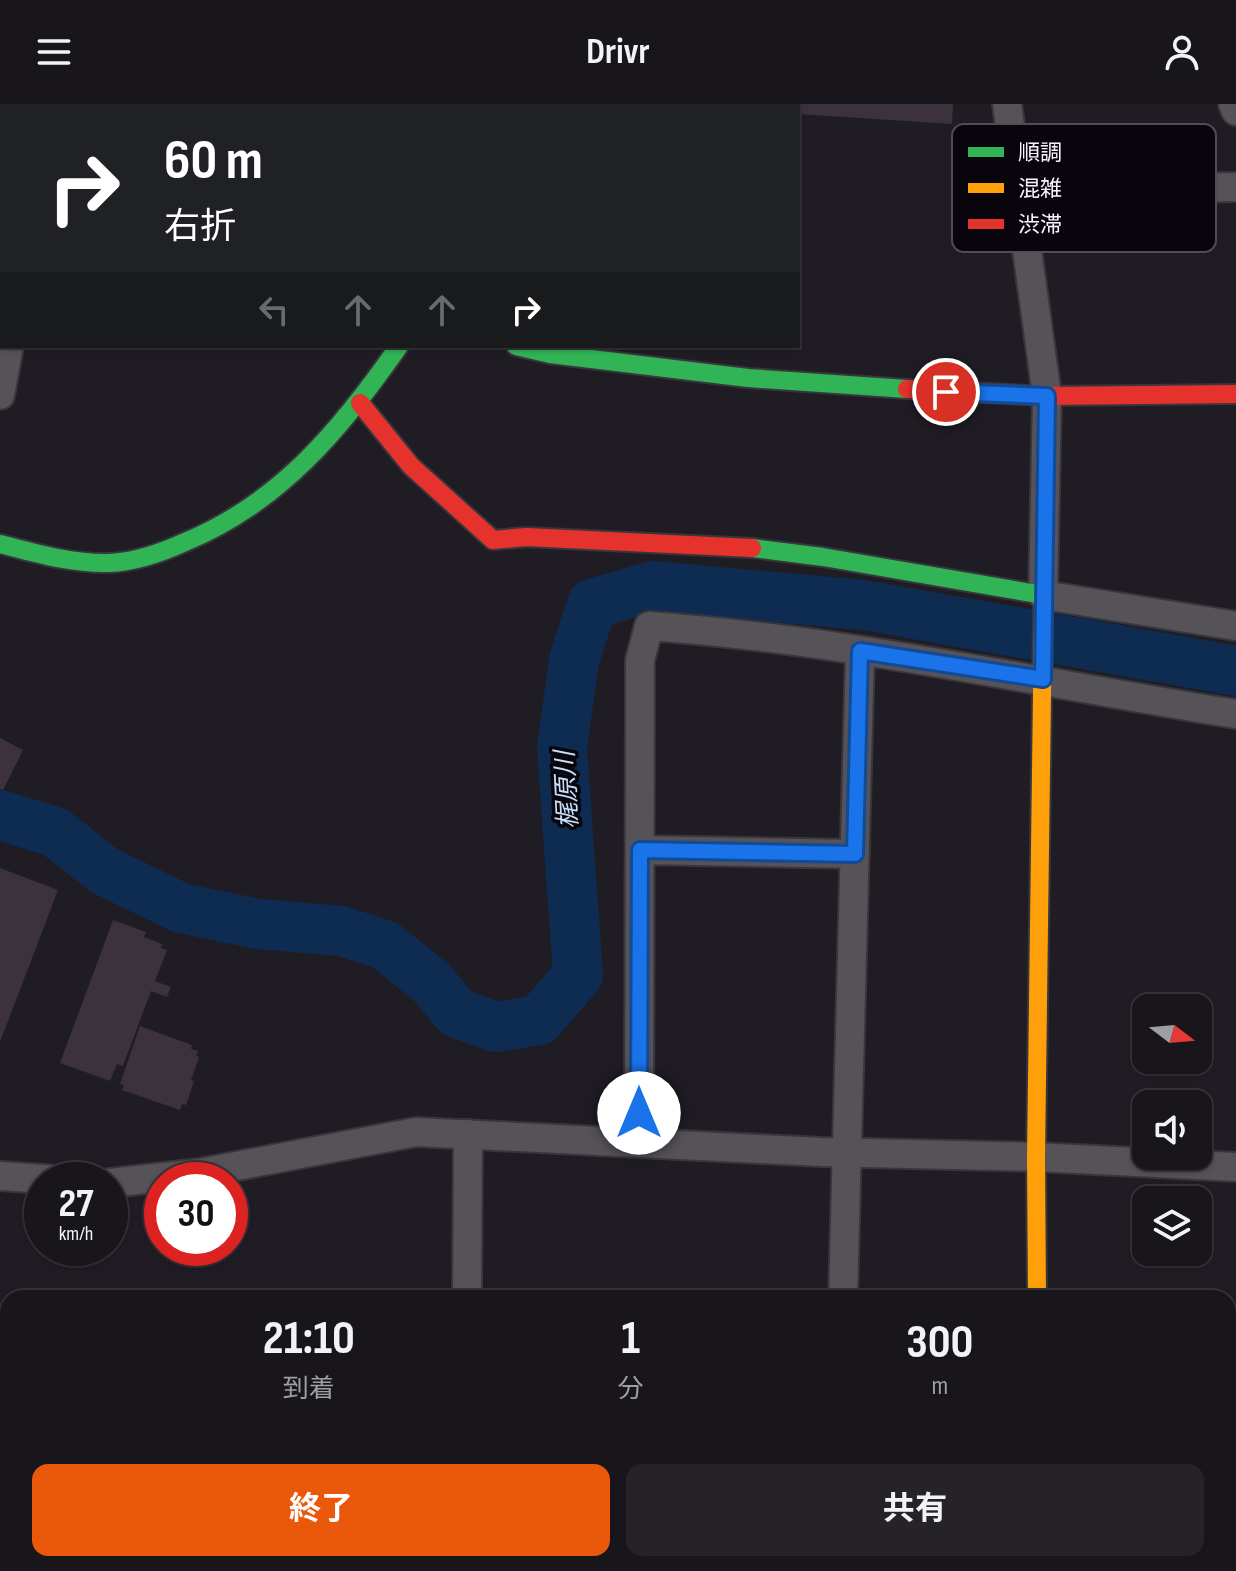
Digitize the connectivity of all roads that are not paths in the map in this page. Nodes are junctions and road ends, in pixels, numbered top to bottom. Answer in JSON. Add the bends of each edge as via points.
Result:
{"nodes":[{"id":1,"x":1007,"y":104,"type":"edge"},
{"id":2,"x":1233,"y":104,"type":"edge"},
{"id":3,"x":1236,"y":111,"type":"edge"},
{"id":4,"x":1010,"y":124,"type":"edge"},
{"id":5,"x":1216,"y":187,"type":"edge"},
{"id":6,"x":1236,"y":187,"type":"edge"},
{"id":7,"x":1027,"y":252,"type":"edge"},
{"id":8,"x":9,"y":348,"type":"edge"},
{"id":9,"x":398,"y":348,"type":"edge"},
{"id":10,"x":524,"y":348,"type":"edge"},
{"id":11,"x":650,"y":355,"type":"edge"},
{"id":12,"x":1236,"y":394,"type":"edge"},
{"id":13,"x":0,"y":395,"type":"edge"},
{"id":14,"x":1047,"y":396,"type":"junction"},
{"id":15,"x":360,"y":403,"type":"junction"},
{"id":16,"x":0,"y":544,"type":"edge"},
{"id":17,"x":1043,"y":595,"type":"junction"},
{"id":18,"x":1236,"y":626,"type":"edge"},
{"id":19,"x":860,"y":651,"type":"junction"},
{"id":20,"x":1043,"y":679,"type":"junction"},
{"id":21,"x":1236,"y":714,"type":"edge"},
{"id":22,"x":640,"y":850,"type":"junction"},
{"id":23,"x":855,"y":854,"type":"junction"},
{"id":24,"x":468,"y":1134,"type":"junction"},
{"id":25,"x":639,"y":1142,"type":"junction"},
{"id":26,"x":848,"y":1153,"type":"junction"},
{"id":27,"x":1036,"y":1157,"type":"junction"},
{"id":28,"x":1236,"y":1167,"type":"edge"},
{"id":29,"x":0,"y":1176,"type":"edge"},
{"id":30,"x":24,"y":1178,"type":"edge"},
{"id":31,"x":128,"y":1181,"type":"edge"},
{"id":32,"x":467,"y":1290,"type":"edge"},
{"id":33,"x":843,"y":1290,"type":"edge"},
{"id":34,"x":1037,"y":1290,"type":"edge"}],
"edges":[{"from":1,"to":4,"type":"street"},
{"from":2,"to":3,"type":"street"},
{"from":5,"to":6,"type":"street"},
{"from":7,"to":14,"type":"street"},
{"from":8,"to":13,"type":"street"},
{"from":9,"to":15,"type":"street"},
{"from":10,"to":11,"type":"street","via":[[550,354]]},
{"from":11,"to":14,"type":"street","via":[[748,378]]},
{"from":12,"to":14,"type":"street"},
{"from":14,"to":17,"type":"street"},
{"from":15,"to":16,"type":"street","via":[[264,501],[201,538],[147,558],[103,563]]},
{"from":15,"to":17,"type":"street","via":[[411,466],[493,540],[740,547]]},
{"from":17,"to":18,"type":"street"},
{"from":17,"to":20,"type":"street"},
{"from":19,"to":20,"type":"street"},
{"from":19,"to":22,"type":"street","via":[[738,632],[649,626],[640,660]]},
{"from":19,"to":23,"type":"street"},
{"from":20,"to":21,"type":"street"},
{"from":20,"to":27,"type":"street"},
{"from":22,"to":23,"type":"street"},
{"from":22,"to":25,"type":"street"},
{"from":23,"to":26,"type":"street"},
{"from":24,"to":25,"type":"street"},
{"from":24,"to":31,"type":"street","via":[[416,1132],[200,1173]]},
{"from":24,"to":32,"type":"street"},
{"from":25,"to":26,"type":"street"},
{"from":26,"to":27,"type":"street"},
{"from":26,"to":33,"type":"street"},
{"from":27,"to":28,"type":"street"},
{"from":27,"to":34,"type":"street"},
{"from":29,"to":30,"type":"street"}]}
